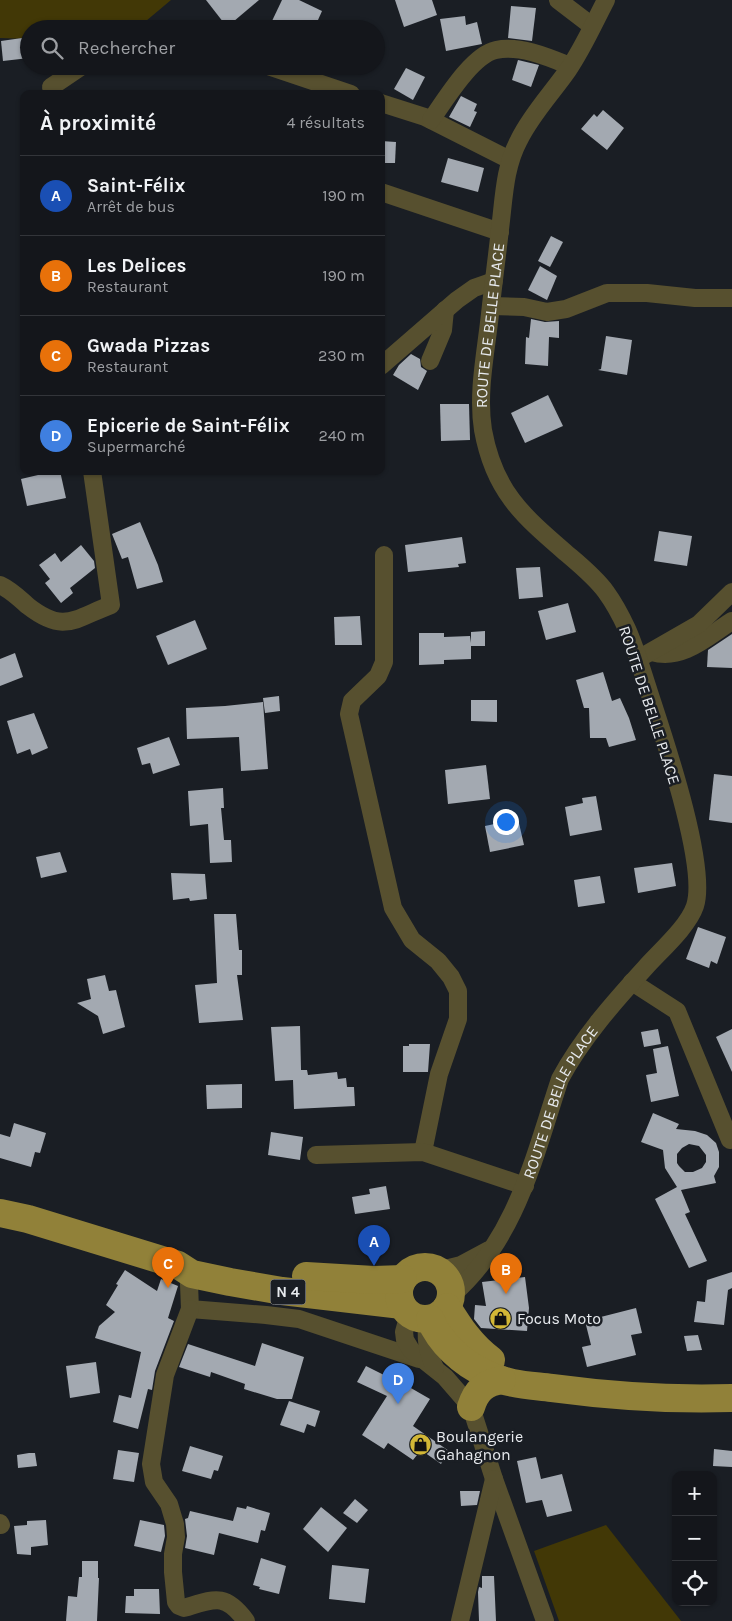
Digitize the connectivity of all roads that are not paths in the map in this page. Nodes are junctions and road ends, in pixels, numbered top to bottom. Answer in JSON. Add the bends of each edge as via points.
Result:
{"nodes":[{"id":1,"x":558,"y":0,"type":"edge"},
{"id":2,"x":606,"y":0,"type":"edge"},
{"id":3,"x":592,"y":26,"type":"junction"},
{"id":4,"x":570,"y":66,"type":"junction"},
{"id":5,"x":69,"y":75,"type":"edge"},
{"id":6,"x":295,"y":75,"type":"edge"},
{"id":7,"x":52,"y":87,"type":"dead end"},
{"id":8,"x":339,"y":90,"type":"edge"},
{"id":9,"x":385,"y":104,"type":"edge"},
{"id":10,"x":431,"y":120,"type":"junction"},
{"id":11,"x":510,"y":160,"type":"junction"},
{"id":12,"x":385,"y":193,"type":"edge"},
{"id":13,"x":500,"y":232,"type":"junction"},
{"id":14,"x":494,"y":281,"type":"junction"},
{"id":15,"x":732,"y":298,"type":"edge"},
{"id":16,"x":491,"y":306,"type":"junction"},
{"id":17,"x":445,"y":310,"type":"junction"},
{"id":18,"x":385,"y":362,"type":"edge"},
{"id":19,"x":430,"y":362,"type":"dead end"},
{"id":20,"x":93,"y":475,"type":"edge"},
{"id":21,"x":384,"y":555,"type":"dead end"},
{"id":22,"x":0,"y":586,"type":"edge"},
{"id":23,"x":732,"y":592,"type":"edge"},
{"id":24,"x":732,"y":621,"type":"edge"},
{"id":25,"x":645,"y":655,"type":"junction"},
{"id":26,"x":632,"y":982,"type":"junction"},
{"id":27,"x":730,"y":1140,"type":"dead end"},
{"id":28,"x":423,"y":1152,"type":"junction"},
{"id":29,"x":316,"y":1155,"type":"dead end"},
{"id":30,"x":525,"y":1186,"type":"junction"},
{"id":31,"x":0,"y":1213,"type":"edge"},
{"id":32,"x":494,"y":1247,"type":"junction"},
{"id":33,"x":185,"y":1269,"type":"junction"},
{"id":34,"x":438,"y":1271,"type":"joint"},
{"id":35,"x":312,"y":1294,"type":"junction"},
{"id":36,"x":424,"y":1306,"type":"junction"},
{"id":37,"x":190,"y":1309,"type":"junction"},
{"id":38,"x":299,"y":1319,"type":"junction"},
{"id":39,"x":428,"y":1364,"type":"junction"},
{"id":40,"x":502,"y":1380,"type":"junction"},
{"id":41,"x":537,"y":1386,"type":"junction"},
{"id":42,"x":732,"y":1398,"type":"edge"},
{"id":43,"x":471,"y":1407,"type":"junction"},
{"id":44,"x":494,"y":1479,"type":"junction"},
{"id":45,"x":246,"y":1621,"type":"edge"},
{"id":46,"x":460,"y":1621,"type":"edge"},
{"id":47,"x":545,"y":1621,"type":"edge"}],
"edges":[{"from":1,"to":3,"type":"street"},
{"from":2,"to":3,"type":"street","name":"ROUTE DE BELLE PLACE"},
{"from":3,"to":4,"type":"street","name":"ROUTE DE BELLE PLACE"},
{"from":4,"to":10,"type":"street","via":[[540,54],[494,50],[463,76]]},
{"from":4,"to":11,"type":"street","name":"ROUTE DE BELLE PLACE","via":[[519,138]]},
{"from":5,"to":7,"type":"street"},
{"from":6,"to":8,"type":"street"},
{"from":9,"to":10,"type":"street"},
{"from":10,"to":11,"type":"street"},
{"from":11,"to":13,"type":"street","name":"ROUTE DE BELLE PLACE"},
{"from":12,"to":13,"type":"street"},
{"from":13,"to":14,"type":"street","name":"ROUTE DE BELLE PLACE"},
{"from":14,"to":16,"type":"street","name":"ROUTE DE BELLE PLACE"},
{"from":14,"to":17,"type":"street","via":[[474,288]]},
{"from":15,"to":16,"type":"street","via":[[607,293],[566,309],[547,312],[524,307]]},
{"from":16,"to":25,"type":"street","name":"ROUTE DE BELLE PLACE","via":[[482,397],[483,429],[501,485],[536,528],[605,591]]},
{"from":17,"to":18,"type":"street"},
{"from":17,"to":19,"type":"street","via":[[440,341]]},
{"from":20,"to":22,"type":"street","via":[[110,606],[71,622],[55,622],[39,614],[8,588]]},
{"from":21,"to":28,"type":"street","via":[[384,662],[378,676],[352,701],[349,714],[393,908],[412,940],[438,961],[458,991],[458,1019],[438,1074]]},
{"from":23,"to":25,"type":"street","via":[[699,624]]},
{"from":24,"to":25,"type":"street","via":[[674,654]]},
{"from":25,"to":26,"type":"street","name":"ROUTE DE BELLE PLACE","via":[[688,824],[698,894],[685,924]]},
{"from":26,"to":27,"type":"street","via":[[677,1011]]},
{"from":26,"to":30,"type":"street","name":"ROUTE DE BELLE PLACE","via":[[594,1028],[560,1079]]},
{"from":28,"to":29,"type":"street"},
{"from":28,"to":30,"type":"street"},
{"from":30,"to":32,"type":"street","name":"ROUTE DE BELLE PLACE"},
{"from":31,"to":33,"type":"main road","number":"N 4","via":[[76,1233]]},
{"from":32,"to":34,"type":"street","name":"ROUTE DE BELLE PLACE","via":[[461,1265]]},
{"from":32,"to":36,"type":"street","name":"ROUTE DE BELLE PLACE","via":[[475,1272]]},
{"from":33,"to":35,"type":"main road","number":"N 4","via":[[282,1291]]},
{"from":33,"to":36,"type":"main road","number":"N 4","via":[[198,1264],[250,1273],[374,1280]]},
{"from":33,"to":37,"type":"street"},
{"from":34,"to":36,"type":"main road","via":[[422,1268],[408,1273]]},
{"from":35,"to":36,"type":"main road","number":"N 4"},
{"from":35,"to":38,"type":"street"},
{"from":36,"to":39,"type":"street","via":[[404,1332],[411,1350]]},
{"from":36,"to":40,"type":"main road","via":[[442,1340],[453,1351],[474,1368]]},
{"from":36,"to":41,"type":"main road","via":[[490,1360],[522,1374]]},
{"from":37,"to":38,"type":"street"},
{"from":37,"to":45,"type":"street","via":[[165,1375],[151,1464],[154,1482],[169,1504],[175,1524],[172,1572],[176,1602],[184,1608],[221,1599]]},
{"from":38,"to":39,"type":"street"},
{"from":39,"to":43,"type":"street","via":[[451,1383]]},
{"from":40,"to":41,"type":"main road","via":[[516,1385]]},
{"from":40,"to":43,"type":"main road","via":[[487,1384],[474,1396]]},
{"from":41,"to":42,"type":"main road","via":[[624,1396]]},
{"from":43,"to":44,"type":"street"},
{"from":44,"to":46,"type":"street"},
{"from":44,"to":47,"type":"street"}]}
